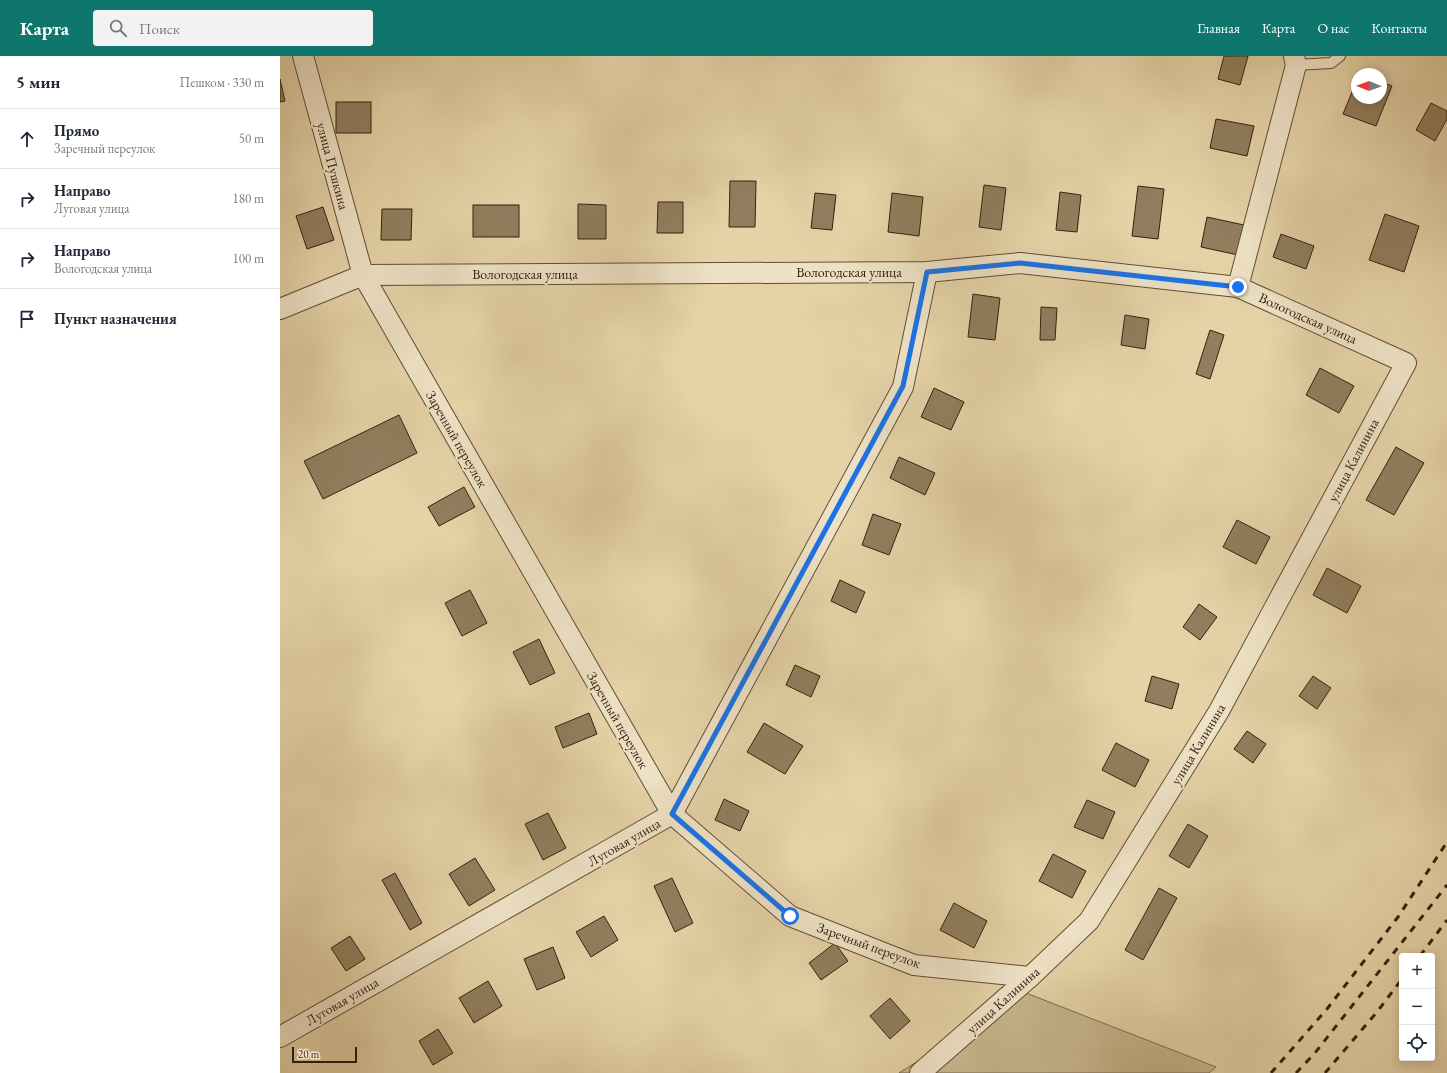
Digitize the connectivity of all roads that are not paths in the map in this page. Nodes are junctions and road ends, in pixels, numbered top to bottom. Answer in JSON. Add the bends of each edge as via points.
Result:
{"nodes":[{"id":1,"x":303,"y":56,"type":"edge"},
{"id":2,"x":1340,"y":56,"type":"edge"},
{"id":3,"x":1295,"y":61,"type":"edge"},
{"id":4,"x":927,"y":272,"type":"junction"},
{"id":5,"x":363,"y":275,"type":"junction"},
{"id":6,"x":1238,"y":287,"type":"junction"},
{"id":7,"x":280,"y":310,"type":"edge"},
{"id":8,"x":1406,"y":363,"type":"joint"},
{"id":9,"x":672,"y":814,"type":"junction"},
{"id":10,"x":1030,"y":977,"type":"junction"},
{"id":11,"x":280,"y":1037,"type":"edge"},
{"id":12,"x":920,"y":1073,"type":"edge"}],
"edges":[{"from":1,"to":5,"type":"street","name":"улица Пушкина"},
{"from":2,"to":3,"type":"lane","via":[[1331,63]]},
{"from":3,"to":6,"type":"street"},
{"from":4,"to":5,"type":"street","name":"Вологодская улица"},
{"from":4,"to":6,"type":"street","name":"Вологодская улица","via":[[1020,263]]},
{"from":4,"to":9,"type":"street","name":"Луговая улица","via":[[903,386]]},
{"from":5,"to":7,"type":"street","name":"Вологодская улица"},
{"from":5,"to":9,"type":"street","name":"Заречный переулок"},
{"from":6,"to":8,"type":"street","name":"Вологодская улица"},
{"from":8,"to":10,"type":"street","name":"улица Калинина","via":[[1219,711],[1089,921]]},
{"from":9,"to":10,"type":"street","name":"Заречный переулок","via":[[790,916],[914,965]]},
{"from":9,"to":11,"type":"street","name":"Луговая улица"},
{"from":10,"to":12,"type":"street","name":"улица Калинина"}]}
